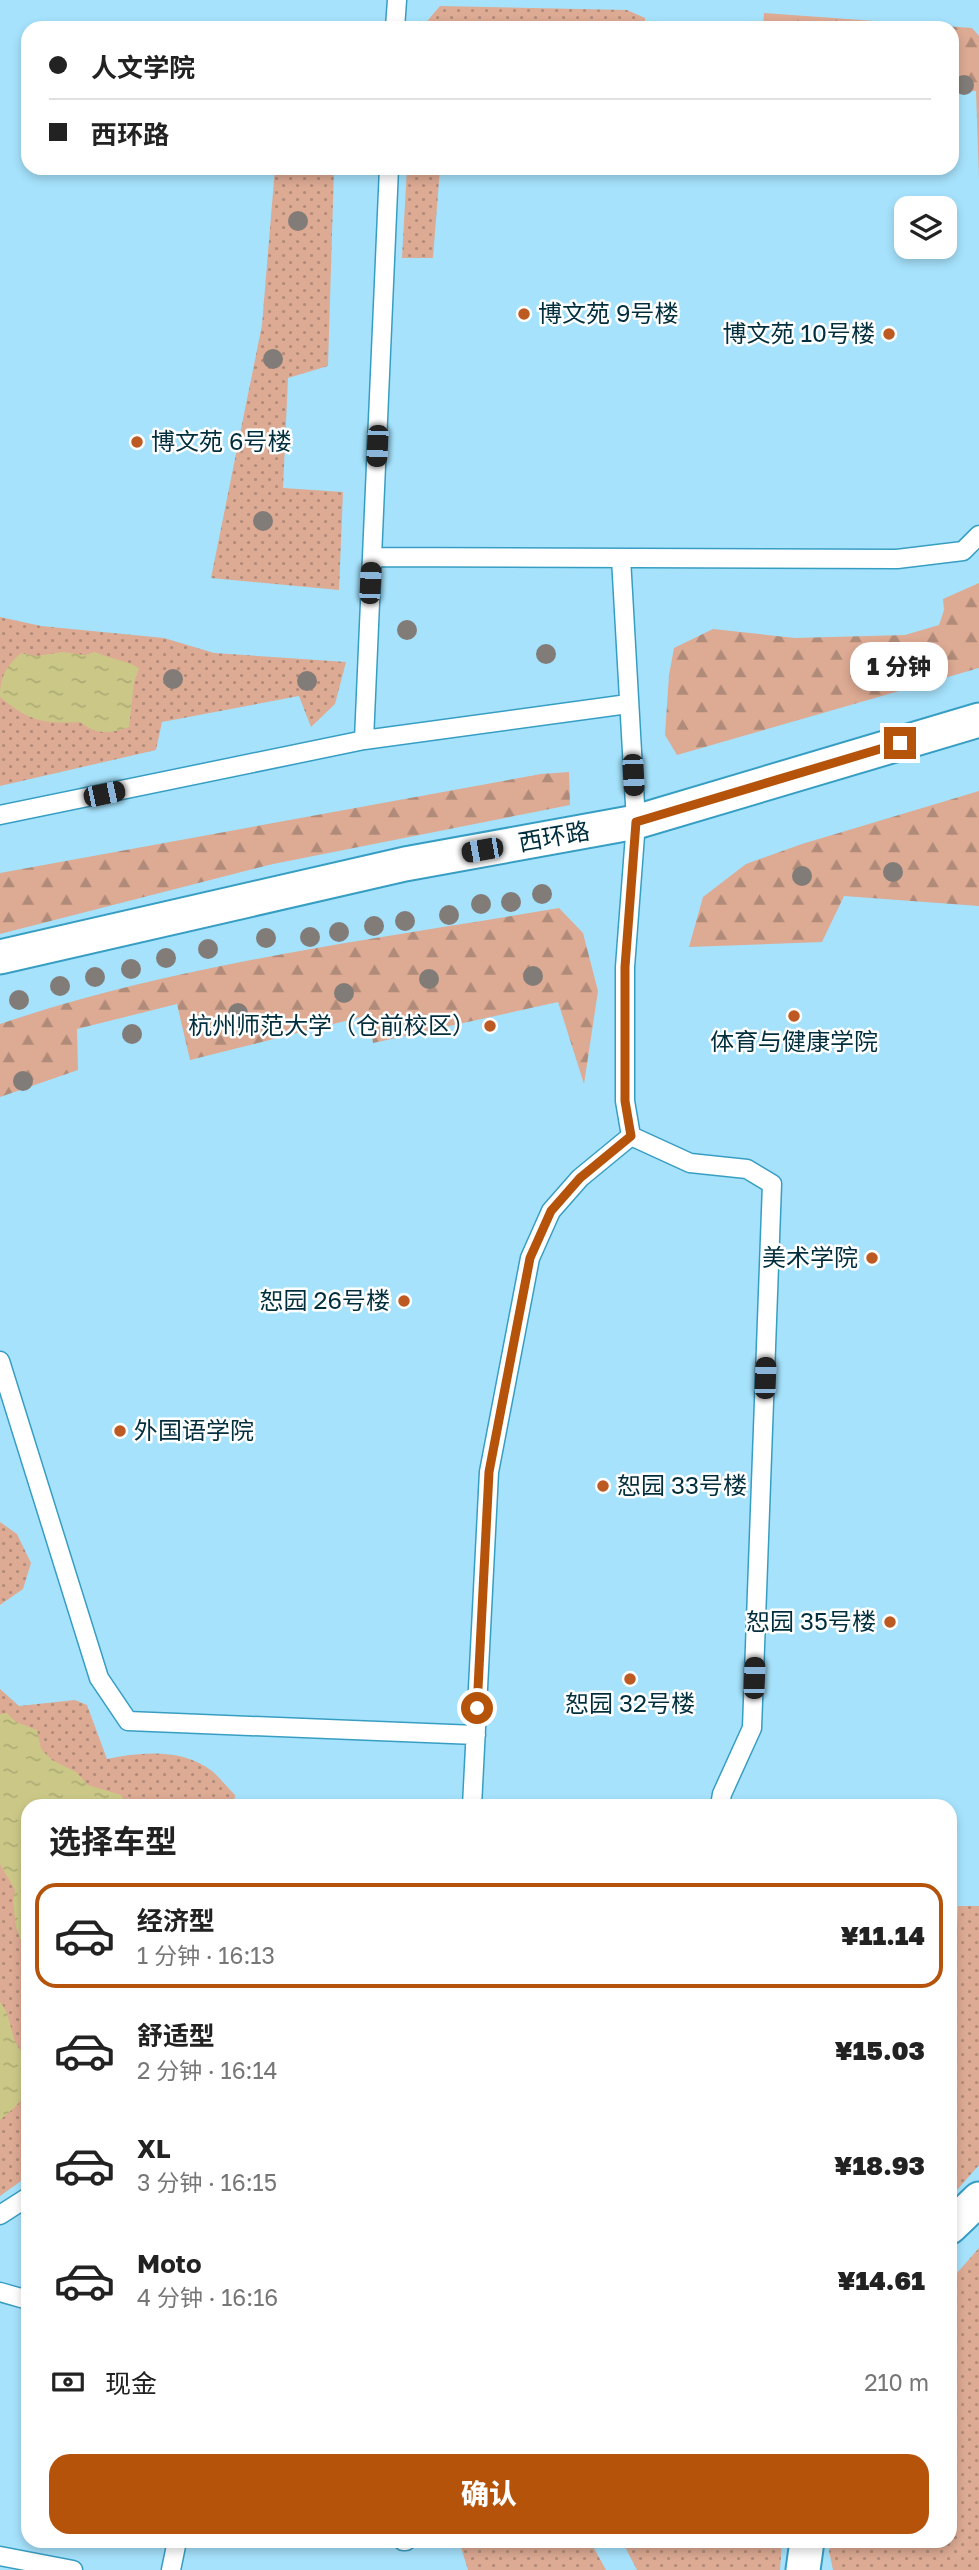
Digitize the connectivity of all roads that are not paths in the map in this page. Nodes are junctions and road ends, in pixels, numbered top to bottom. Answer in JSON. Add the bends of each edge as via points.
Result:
{"nodes":[{"id":1,"x":397,"y":0,"type":"edge"},
{"id":2,"x":396,"y":21,"type":"edge"},
{"id":3,"x":389,"y":175,"type":"edge"},
{"id":4,"x":979,"y":535,"type":"edge"},
{"id":5,"x":372,"y":557,"type":"junction"},
{"id":6,"x":621,"y":558,"type":"junction"},
{"id":7,"x":628,"y":704,"type":"junction"},
{"id":8,"x":979,"y":720,"type":"edge"},
{"id":9,"x":364,"y":740,"type":"junction"},
{"id":10,"x":0,"y":815,"type":"edge"},
{"id":11,"x":636,"y":822,"type":"junction"},
{"id":12,"x":0,"y":957,"type":"edge"},
{"id":13,"x":631,"y":1136,"type":"junction"},
{"id":14,"x":0,"y":1361,"type":"edge"},
{"id":15,"x":476,"y":1735,"type":"junction"},
{"id":16,"x":472,"y":1799,"type":"edge"},
{"id":17,"x":721,"y":1799,"type":"edge"},
{"id":18,"x":979,"y":2199,"type":"edge"},
{"id":19,"x":21,"y":2202,"type":"edge"},
{"id":20,"x":0,"y":2215,"type":"edge"},
{"id":21,"x":957,"y":2220,"type":"edge"},
{"id":22,"x":0,"y":2292,"type":"edge"},
{"id":23,"x":21,"y":2298,"type":"edge"},
{"id":24,"x":176,"y":2548,"type":"edge"},
{"id":25,"x":806,"y":2548,"type":"edge"},
{"id":26,"x":0,"y":2556,"type":"edge"},
{"id":27,"x":73,"y":2570,"type":"edge"},
{"id":28,"x":171,"y":2570,"type":"edge"},
{"id":29,"x":803,"y":2570,"type":"edge"}],
"edges":[{"from":1,"to":2,"type":"lane"},
{"from":3,"to":5,"type":"lane"},
{"from":4,"to":6,"type":"lane","via":[[963,551],[897,559]]},
{"from":5,"to":6,"type":"lane"},
{"from":5,"to":9,"type":"lane"},
{"from":6,"to":7,"type":"lane"},
{"from":7,"to":9,"type":"lane"},
{"from":7,"to":11,"type":"lane"},
{"from":8,"to":11,"type":"street","name":"西环路"},
{"from":9,"to":10,"type":"lane"},
{"from":11,"to":12,"type":"street","name":"西环路","via":[[405,864]]},
{"from":11,"to":13,"type":"lane","via":[[625,967],[625,1101]]},
{"from":13,"to":15,"type":"lane","via":[[580,1178],[551,1211],[530,1258],[489,1472]]},
{"from":13,"to":17,"type":"lane","via":[[690,1163],[747,1169],[772,1184],[752,1728]]},
{"from":14,"to":15,"type":"lane","via":[[99,1678],[128,1721]]},
{"from":15,"to":16,"type":"lane"},
{"from":18,"to":21,"type":"street"},
{"from":19,"to":20,"type":"lane"},
{"from":22,"to":23,"type":"lane"},
{"from":24,"to":28,"type":"lane"},
{"from":25,"to":29,"type":"street"},
{"from":26,"to":27,"type":"lane"}]}
